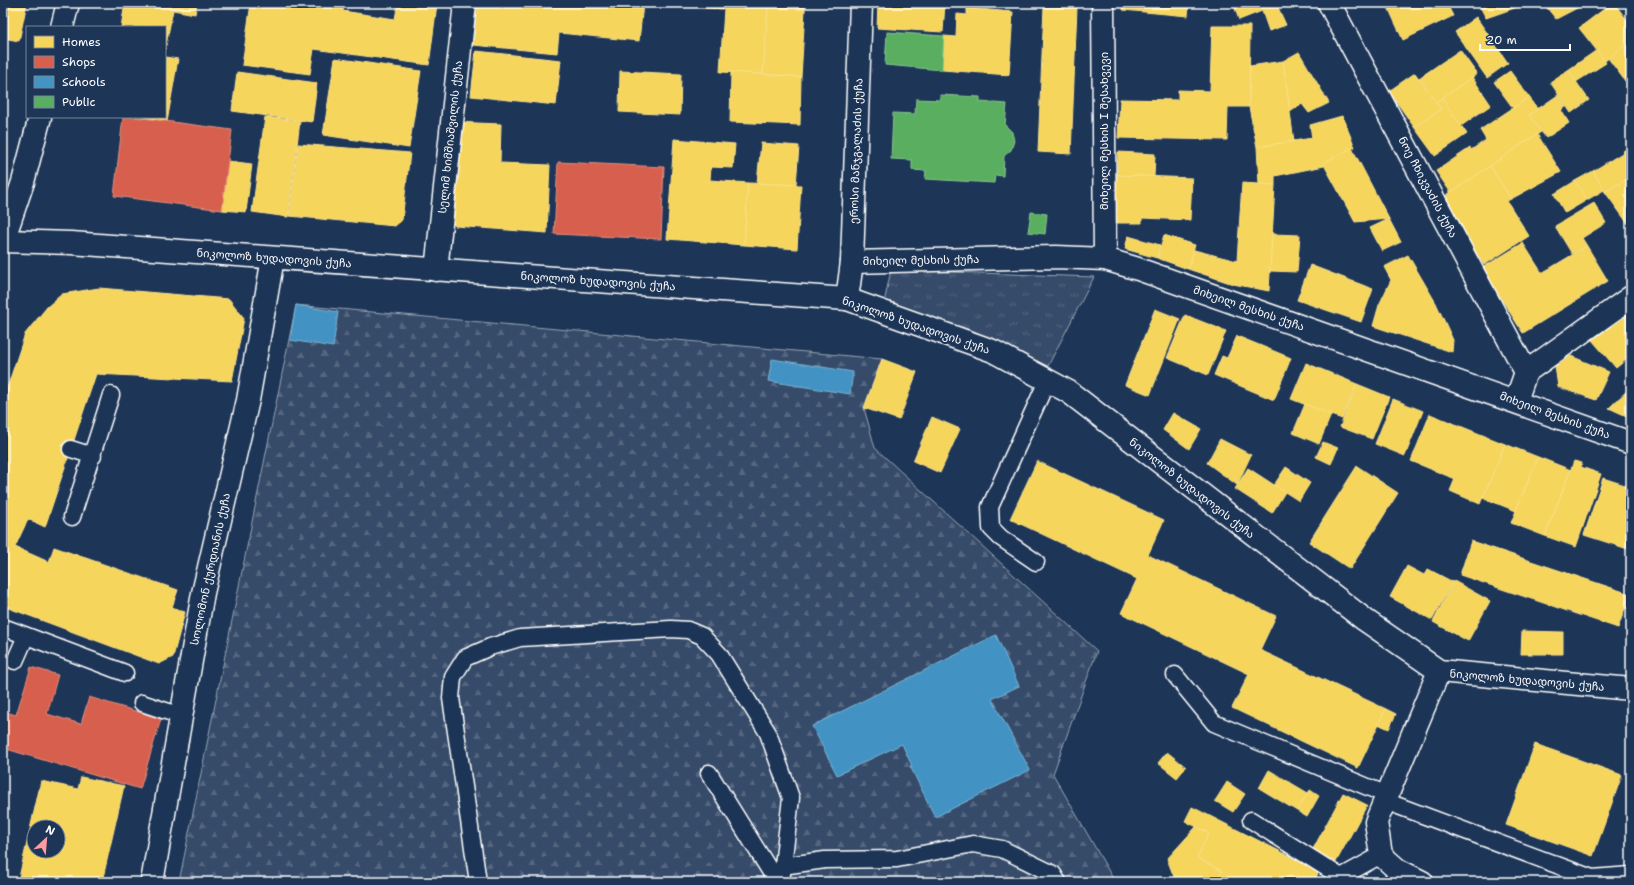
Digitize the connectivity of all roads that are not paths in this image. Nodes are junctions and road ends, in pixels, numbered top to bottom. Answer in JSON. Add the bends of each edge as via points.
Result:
{"nodes":[{"id":1,"x":68,"y":3,"type":"edge"},
{"id":2,"x":465,"y":3,"type":"edge"},
{"id":3,"x":861,"y":3,"type":"edge"},
{"id":4,"x":1103,"y":3,"type":"edge"},
{"id":5,"x":1329,"y":3,"type":"edge"},
{"id":6,"x":62,"y":26,"type":"edge"},
{"id":7,"x":40,"y":118,"type":"edge"},
{"id":8,"x":3,"y":241,"type":"edge"},
{"id":9,"x":273,"y":258,"type":"junction"},
{"id":10,"x":1105,"y":259,"type":"junction"},
{"id":11,"x":852,"y":262,"type":"junction"},
{"id":12,"x":436,"y":270,"type":"junction"},
{"id":13,"x":1631,"y":297,"type":"edge"},
{"id":14,"x":847,"y":298,"type":"junction"},
{"id":15,"x":1526,"y":372,"type":"junction"},
{"id":16,"x":1047,"y":381,"type":"junction"},
{"id":17,"x":111,"y":395,"type":"dead end"},
{"id":18,"x":1516,"y":401,"type":"junction"},
{"id":19,"x":1631,"y":443,"type":"edge"},
{"id":20,"x":71,"y":449,"type":"dead end"},
{"id":21,"x":93,"y":456,"type":"junction"},
{"id":22,"x":72,"y":517,"type":"dead end"},
{"id":23,"x":1036,"y":562,"type":"dead end"},
{"id":24,"x":3,"y":627,"type":"edge"},
{"id":25,"x":26,"y":636,"type":"junction"},
{"id":26,"x":15,"y":661,"type":"dead end"},
{"id":27,"x":1439,"y":671,"type":"junction"},
{"id":28,"x":126,"y":673,"type":"dead end"},
{"id":29,"x":1175,"y":675,"type":"dead end"},
{"id":30,"x":1631,"y":689,"type":"edge"},
{"id":31,"x":142,"y":703,"type":"dead end"},
{"id":32,"x":181,"y":716,"type":"junction"},
{"id":33,"x":708,"y":773,"type":"dead end"},
{"id":34,"x":1386,"y":798,"type":"junction"},
{"id":35,"x":1251,"y":820,"type":"dead end"},
{"id":36,"x":1380,"y":854,"type":"junction"},
{"id":37,"x":782,"y":866,"type":"junction"},
{"id":38,"x":1631,"y":874,"type":"edge"},
{"id":39,"x":1339,"y":879,"type":"edge"},
{"id":40,"x":152,"y":882,"type":"edge"},
{"id":41,"x":478,"y":882,"type":"edge"},
{"id":42,"x":777,"y":882,"type":"edge"},
{"id":43,"x":781,"y":882,"type":"edge"},
{"id":44,"x":1058,"y":882,"type":"edge"},
{"id":45,"x":1422,"y":882,"type":"edge"}],
"edges":[{"from":1,"to":6,"type":"street"},
{"from":2,"to":12,"type":"street","name":"სელიმ ხიმშიაშვილის ქუჩა"},
{"from":3,"to":11,"type":"street","name":"ეროსი მანჯგალაძის ქუჩა"},
{"from":4,"to":10,"type":"street","name":"მიხეილ მესხის I შესახვევი"},
{"from":5,"to":15,"type":"street","name":"ნოე ჩხიკვაძის ქუჩა"},
{"from":7,"to":8,"type":"street","via":[[23,182]]},
{"from":8,"to":9,"type":"street","name":"ნიკოლოზ ხუდადოვის ქუჩა","via":[[71,243]]},
{"from":9,"to":12,"type":"street","name":"ნიკოლოზ ხუდადოვის ქუჩა"},
{"from":9,"to":32,"type":"street","name":"სოლომონ ქურდიანის ქუჩა","via":[[248,400],[203,593]]},
{"from":10,"to":11,"type":"street","name":"მიხეილ მესხის ქუჩა","via":[[1056,257]]},
{"from":10,"to":18,"type":"street","name":"მიხეილ მესხის ქუჩა"},
{"from":11,"to":14,"type":"street","name":"ეროსი მანჯგალაძის ქუჩა"},
{"from":12,"to":14,"type":"street","name":"ნიკოლოზ ხუდადოვის ქუჩა"},
{"from":13,"to":15,"type":"street"},
{"from":14,"to":16,"type":"street","name":"ნიკოლოზ ხუდადოვის ქუჩა","via":[[993,351]]},
{"from":15,"to":18,"type":"street"},
{"from":16,"to":23,"type":"lane","via":[[990,508],[990,528]]},
{"from":16,"to":27,"type":"street","name":"ნიკოლოზ ხუდადოვის ქუჩა","via":[[1069,392],[1365,620]]},
{"from":17,"to":21,"type":"lane"},
{"from":18,"to":19,"type":"street","name":"მიხეილ მესხის ქუჩა"},
{"from":20,"to":21,"type":"lane"},
{"from":21,"to":22,"type":"lane"},
{"from":24,"to":25,"type":"lane"},
{"from":25,"to":26,"type":"lane"},
{"from":25,"to":28,"type":"lane"},
{"from":27,"to":30,"type":"street","name":"ნიკოლოზ ხუდადოვის ქუჩა"},
{"from":27,"to":34,"type":"street"},
{"from":29,"to":34,"type":"lane","via":[[1214,723]]},
{"from":31,"to":32,"type":"lane"},
{"from":32,"to":40,"type":"street","name":"სოლომონ ქურდიანის ქუჩა"},
{"from":33,"to":42,"type":"lane"},
{"from":34,"to":36,"type":"street","via":[[1376,822]]},
{"from":34,"to":38,"type":"lane","via":[[1592,878]]},
{"from":35,"to":39,"type":"lane"},
{"from":36,"to":39,"type":"lane"},
{"from":36,"to":45,"type":"street","via":[[1398,870]]},
{"from":37,"to":41,"type":"lane","via":[[791,798],[768,733],[719,654],[702,636],[688,630],[671,629],[520,638],[490,646],[464,658],[453,677],[451,698]]},
{"from":37,"to":43,"type":"lane"},
{"from":37,"to":44,"type":"lane","via":[[825,860],[897,859],[973,844],[1002,849],[1053,874]]}]}
